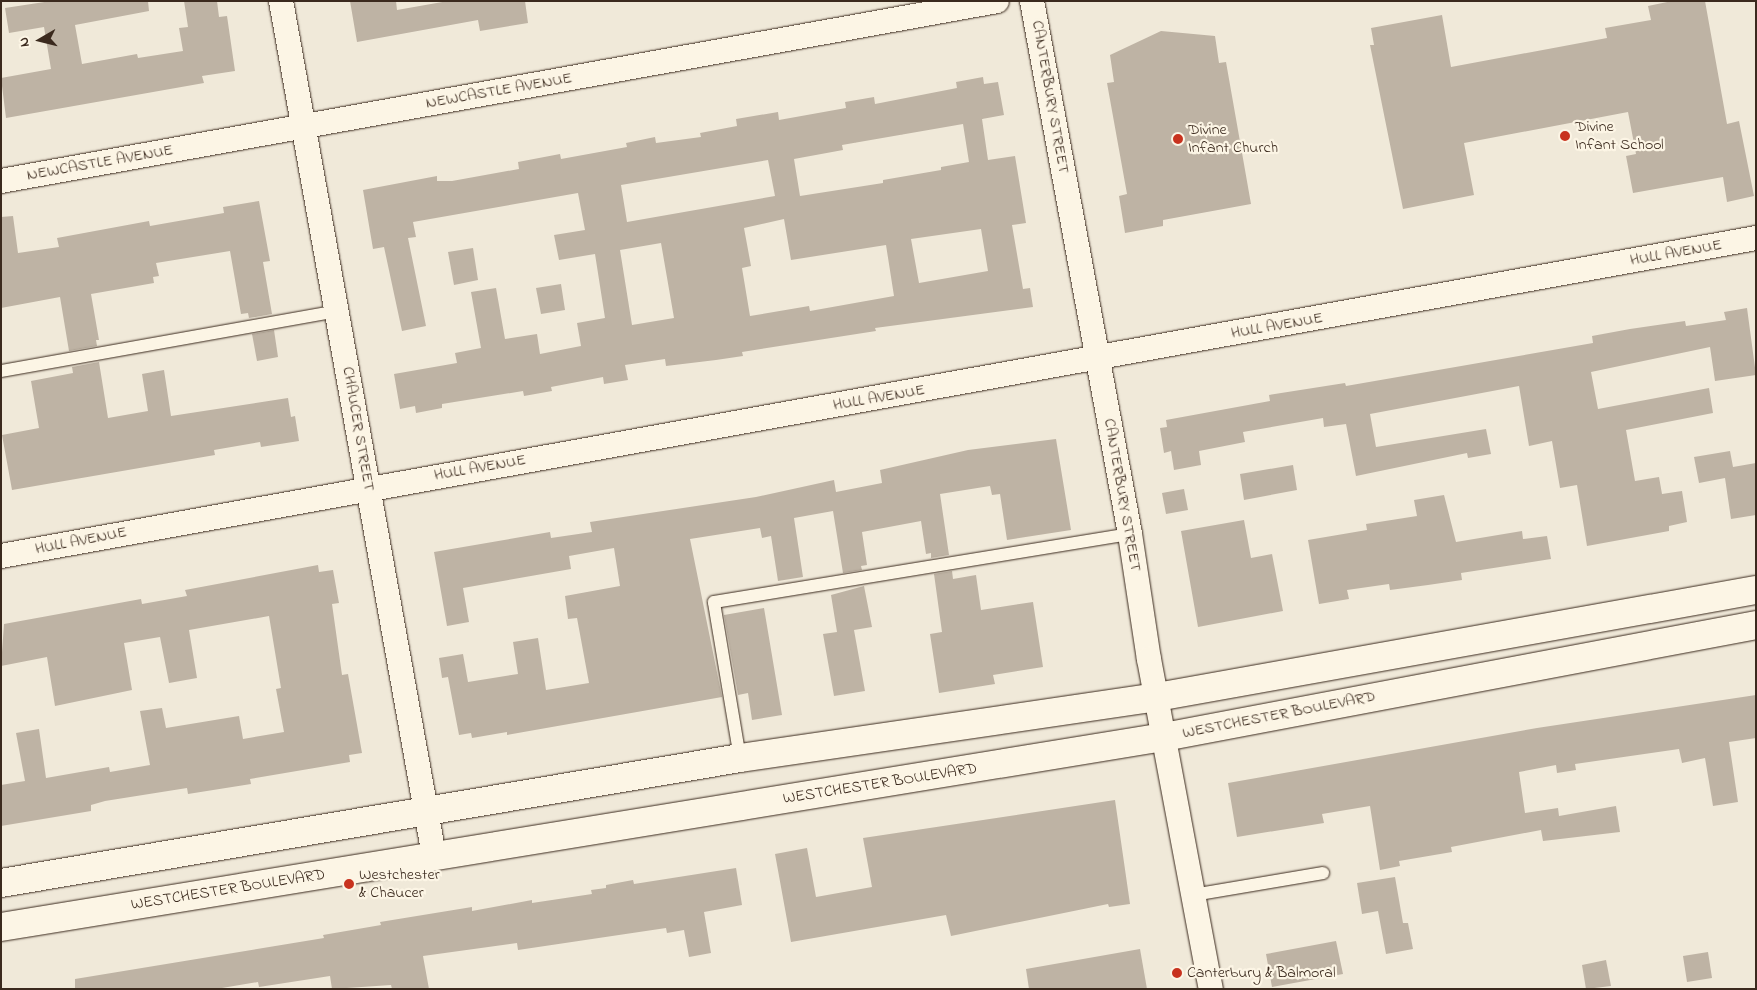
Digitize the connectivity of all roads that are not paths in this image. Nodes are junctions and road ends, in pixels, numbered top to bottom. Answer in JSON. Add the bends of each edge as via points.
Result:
{"nodes":[{"id":1,"x":281,"y":1,"type":"edge"},
{"id":2,"x":997,"y":1,"type":"edge"},
{"id":3,"x":1032,"y":1,"type":"edge"},
{"id":4,"x":303,"y":126,"type":"junction"},
{"id":5,"x":1,"y":181,"type":"edge"},
{"id":6,"x":1756,"y":238,"type":"edge"},
{"id":7,"x":337,"y":311,"type":"junction"},
{"id":8,"x":1098,"y":359,"type":"junction"},
{"id":9,"x":1,"y":370,"type":"edge"},
{"id":10,"x":368,"y":488,"type":"junction"},
{"id":11,"x":1130,"y":534,"type":"junction"},
{"id":12,"x":1,"y":556,"type":"edge"},
{"id":13,"x":1756,"y":590,"type":"edge"},
{"id":14,"x":1756,"y":625,"type":"edge"},
{"id":15,"x":1157,"y":697,"type":"junction"},
{"id":16,"x":1164,"y":737,"type":"junction"},
{"id":17,"x":740,"y":758,"type":"junction"},
{"id":18,"x":426,"y":809,"type":"junction"},
{"id":19,"x":434,"y":856,"type":"junction"},
{"id":20,"x":1323,"y":873,"type":"dead end"},
{"id":21,"x":1,"y":883,"type":"edge"},
{"id":22,"x":1193,"y":895,"type":"junction"},
{"id":23,"x":1,"y":927,"type":"edge"},
{"id":24,"x":1211,"y":989,"type":"edge"}],
"edges":[{"from":1,"to":4,"type":"street","name":"CHAUCER STREET"},
{"from":2,"to":4,"type":"street","name":"NEWCASTLE AVENUE"},
{"from":3,"to":8,"type":"street","name":"CANTERBURY STREET"},
{"from":4,"to":5,"type":"street","name":"NEWCASTLE AVENUE"},
{"from":4,"to":7,"type":"street","name":"CHAUCER STREET"},
{"from":6,"to":8,"type":"street","name":"HULL AVENUE"},
{"from":7,"to":9,"type":"lane"},
{"from":7,"to":10,"type":"street","name":"CHAUCER STREET"},
{"from":8,"to":10,"type":"street","name":"HULL AVENUE"},
{"from":8,"to":11,"type":"street","name":"CANTERBURY STREET"},
{"from":10,"to":12,"type":"street","name":"HULL AVENUE"},
{"from":10,"to":18,"type":"street","name":"CHAUCER STREET"},
{"from":11,"to":15,"type":"street","name":"CANTERBURY STREET"},
{"from":11,"to":17,"type":"lane","via":[[714,602]]},
{"from":13,"to":15,"type":"street"},
{"from":14,"to":16,"type":"street","name":"WESTCHESTER BOULEVARD"},
{"from":15,"to":16,"type":"street","name":"CANTERBURY STREET"},
{"from":15,"to":17,"type":"street"},
{"from":16,"to":19,"type":"street","name":"WESTCHESTER BOULEVARD"},
{"from":16,"to":22,"type":"street","name":"CANTERBURY STREET"},
{"from":17,"to":18,"type":"street"},
{"from":18,"to":19,"type":"street","name":"CHAUCER STREET"},
{"from":18,"to":21,"type":"street"},
{"from":19,"to":23,"type":"street","name":"WESTCHESTER BOULEVARD"},
{"from":20,"to":22,"type":"lane"},
{"from":22,"to":24,"type":"street","name":"CANTERBURY STREET"}]}
